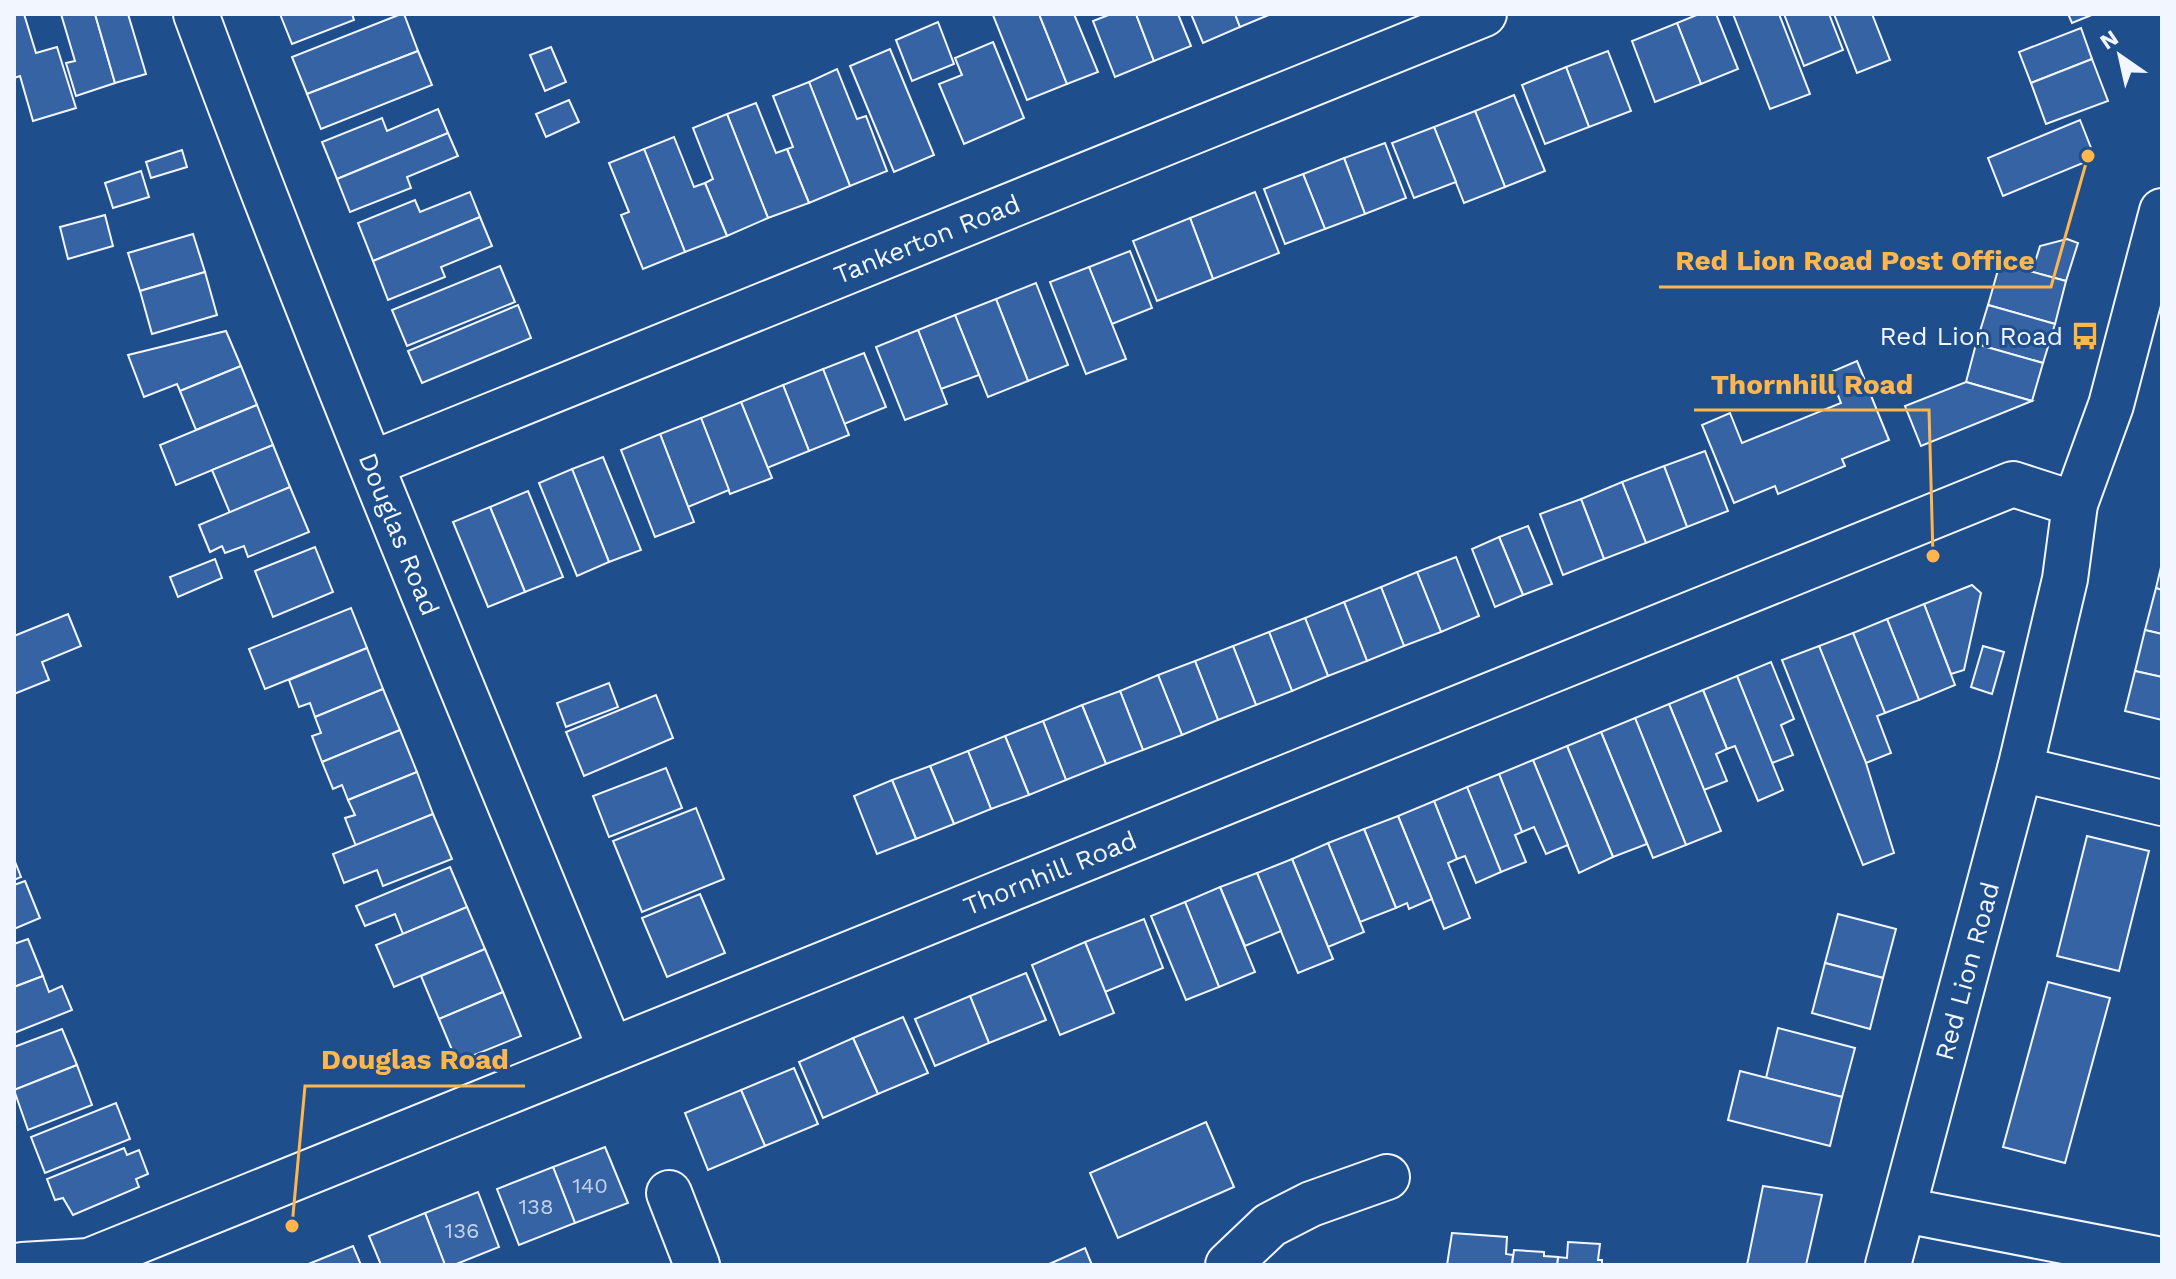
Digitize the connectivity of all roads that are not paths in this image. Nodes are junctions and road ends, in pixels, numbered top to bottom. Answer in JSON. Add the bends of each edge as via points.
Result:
{"nodes":[{"id":1,"x":196,"y":14,"type":"edge"},
{"id":2,"x":1484,"y":14,"type":"edge"},
{"id":3,"x":2162,"y":211,"type":"edge"},
{"id":4,"x":371,"y":464,"type":"junction"},
{"id":5,"x":2075,"y":504,"type":"junction"},
{"id":6,"x":2020,"y":769,"type":"junction"},
{"id":7,"x":2162,"y":803,"type":"edge"},
{"id":8,"x":611,"y":1050,"type":"junction"},
{"id":9,"x":1387,"y":1177,"type":"dead end"},
{"id":10,"x":669,"y":1193,"type":"dead end"},
{"id":11,"x":1904,"y":1210,"type":"junction"},
{"id":12,"x":2162,"y":1260,"type":"edge"},
{"id":13,"x":22,"y":1265,"type":"edge"},
{"id":14,"x":697,"y":1265,"type":"edge"},
{"id":15,"x":1228,"y":1265,"type":"edge"},
{"id":16,"x":1888,"y":1265,"type":"edge"}],
"edges":[{"from":1,"to":4,"type":"street","name":"Douglas Road"},
{"from":2,"to":4,"type":"street","name":"Tankerton Road"},
{"from":3,"to":5,"type":"street","name":"Red Lion Road","via":[[2111,405]]},
{"from":4,"to":8,"type":"street","name":"Douglas Road"},
{"from":5,"to":6,"type":"street","name":"Red Lion Road","via":[[2065,579]]},
{"from":5,"to":8,"type":"street","name":"Thornhill Road","via":[[2013,484]]},
{"from":6,"to":7,"type":"street"},
{"from":6,"to":11,"type":"street","name":"Red Lion Road"},
{"from":8,"to":13,"type":"street","name":"Thornhill Road","via":[[89,1261]]},
{"from":9,"to":15,"type":"street","via":[[1270,1225]]},
{"from":10,"to":14,"type":"street"},
{"from":11,"to":12,"type":"street"},
{"from":11,"to":16,"type":"street","name":"Red Lion Road"}]}
